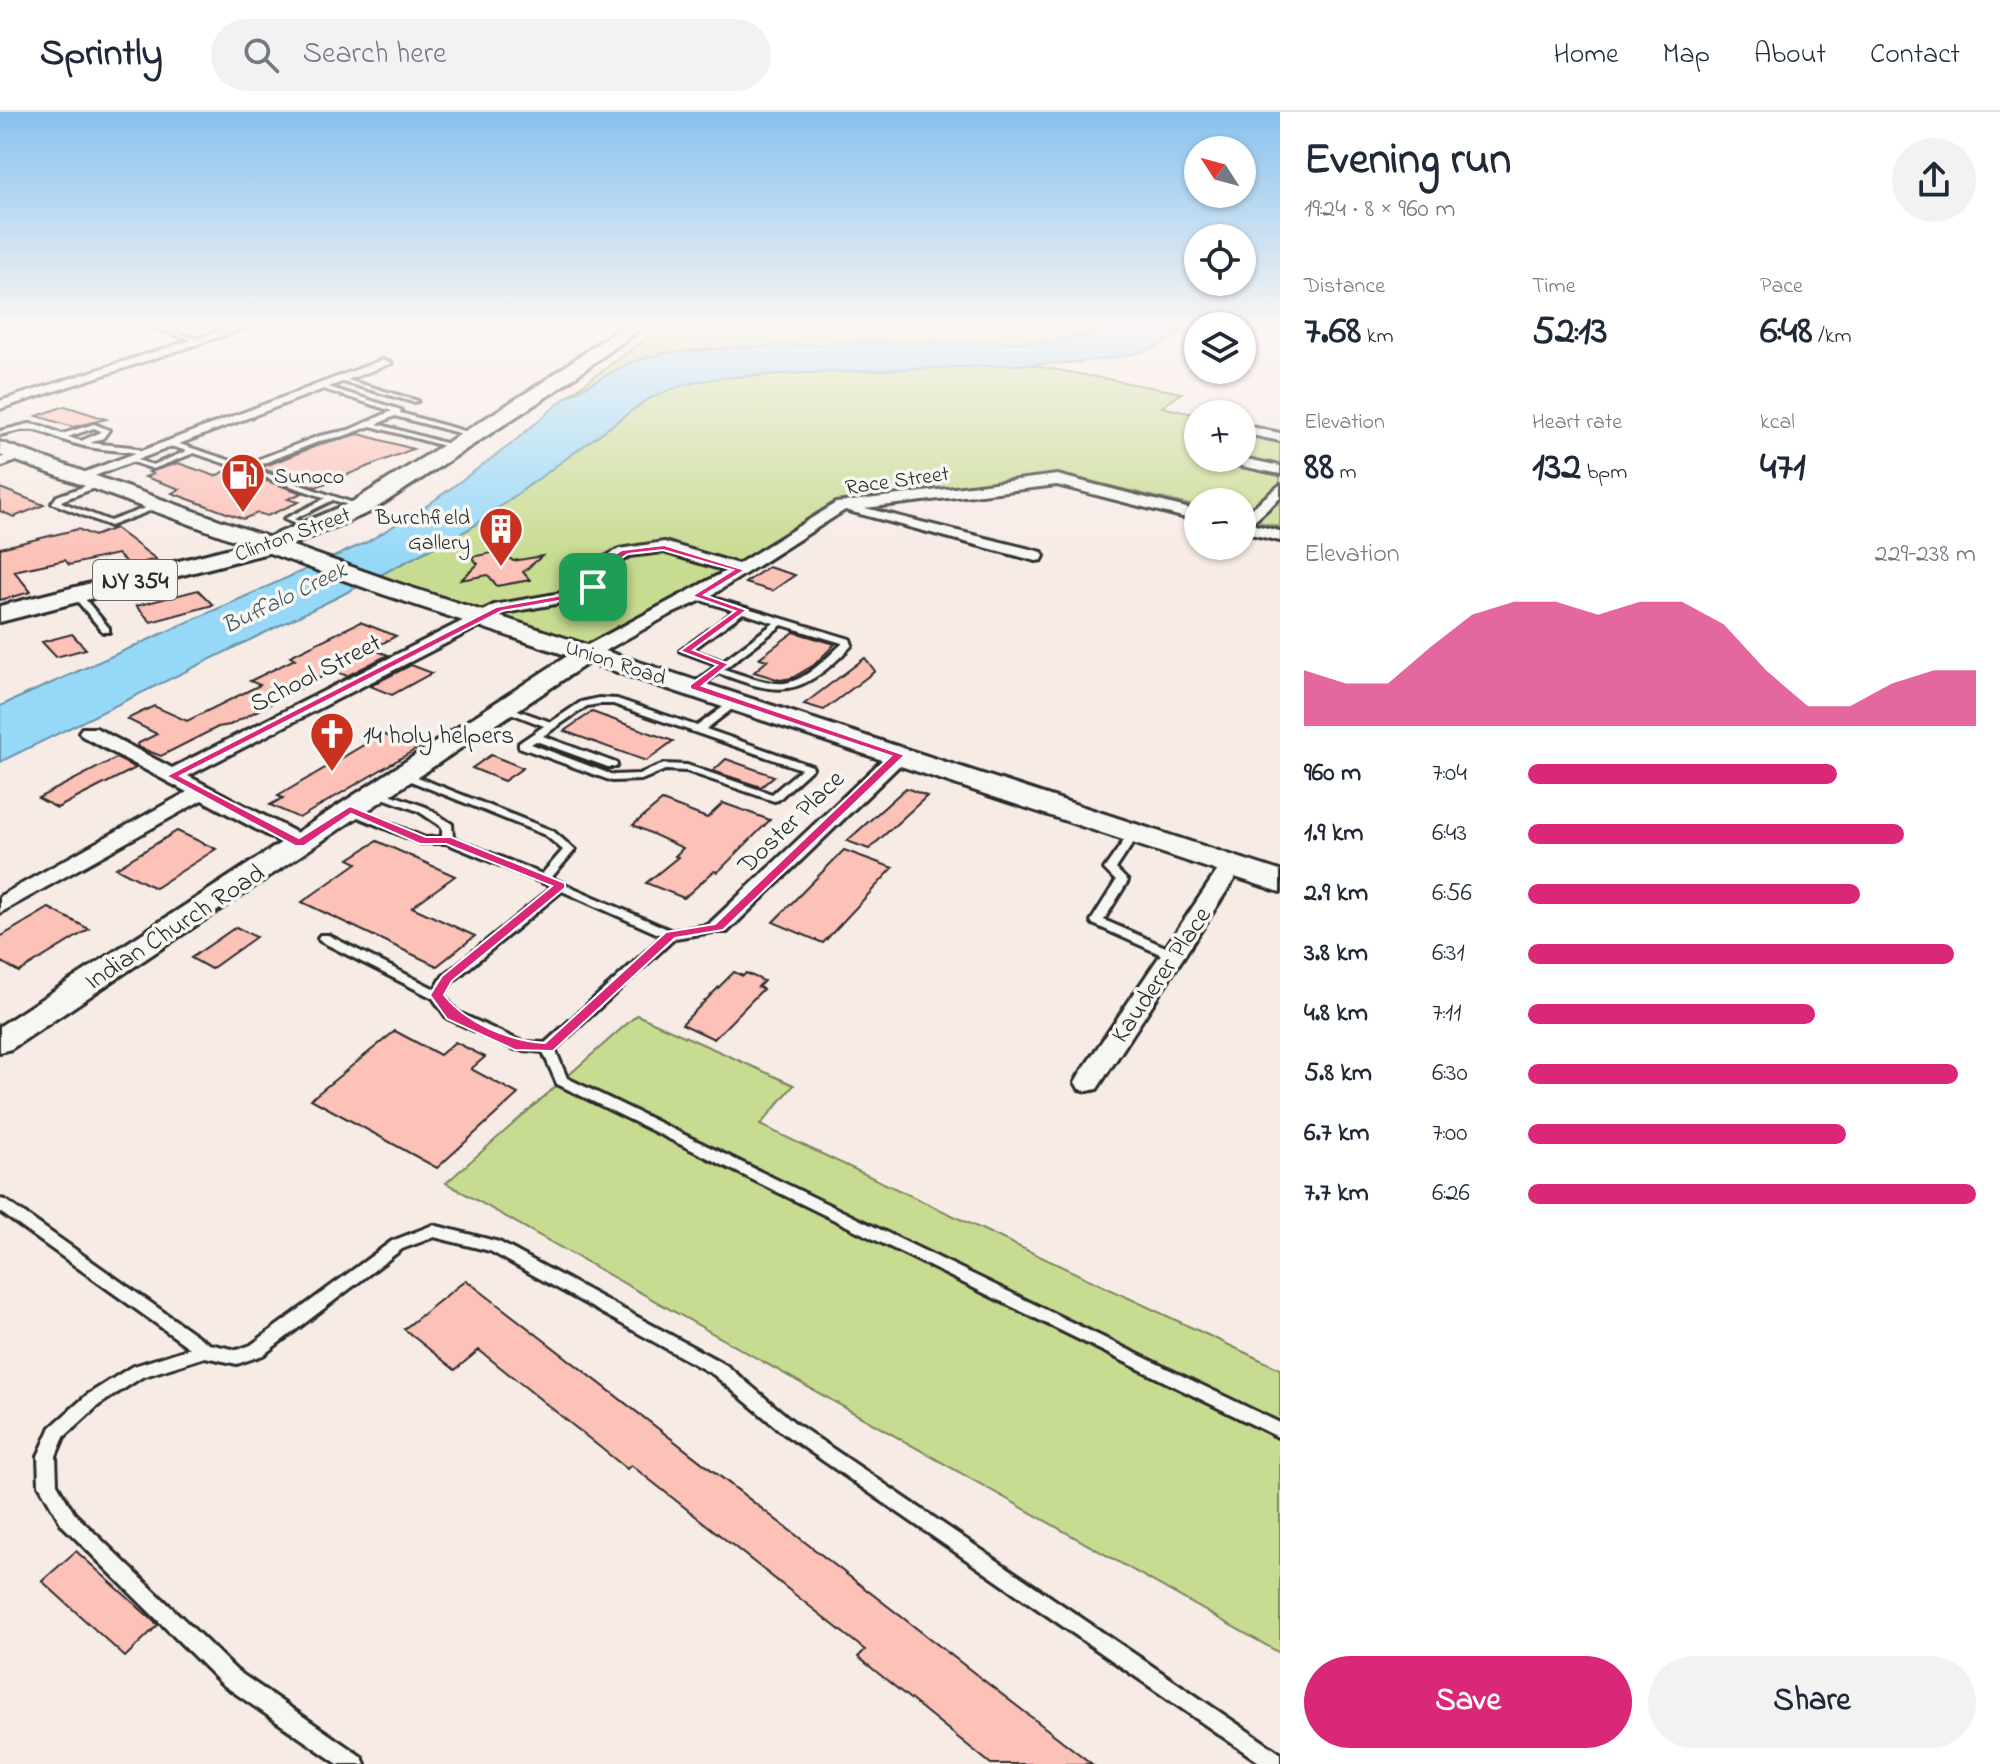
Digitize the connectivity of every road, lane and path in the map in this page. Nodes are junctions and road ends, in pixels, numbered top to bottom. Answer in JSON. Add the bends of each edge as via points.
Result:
{"nodes":[{"id":1,"x":276,"y":404,"type":"edge"},
{"id":2,"x":373,"y":404,"type":"edge"},
{"id":3,"x":519,"y":404,"type":"edge"},
{"id":4,"x":396,"y":412,"type":"junction"},
{"id":5,"x":370,"y":424,"type":"junction"},
{"id":6,"x":1256,"y":432,"type":"edge"},
{"id":7,"x":0,"y":434,"type":"edge"},
{"id":8,"x":63,"y":436,"type":"junction"},
{"id":9,"x":1280,"y":437,"type":"edge"},
{"id":10,"x":464,"y":441,"type":"junction"},
{"id":11,"x":83,"y":443,"type":"junction"},
{"id":12,"x":170,"y":443,"type":"junction"},
{"id":13,"x":194,"y":451,"type":"junction"},
{"id":14,"x":144,"y":453,"type":"junction"},
{"id":15,"x":7,"y":455,"type":"edge"},
{"id":16,"x":128,"y":459,"type":"junction"},
{"id":17,"x":1256,"y":465,"type":"edge"},
{"id":18,"x":243,"y":468,"type":"junction"},
{"id":19,"x":1280,"y":470,"type":"edge"},
{"id":20,"x":88,"y":480,"type":"junction"},
{"id":21,"x":1280,"y":490,"type":"edge"},
{"id":22,"x":159,"y":506,"type":"junction"},
{"id":23,"x":841,"y":506,"type":"junction"},
{"id":24,"x":335,"y":507,"type":"junction"},
{"id":25,"x":1184,"y":512,"type":"edge"},
{"id":26,"x":1256,"y":513,"type":"edge"},
{"id":27,"x":1256,"y":530,"type":"edge"},
{"id":28,"x":1280,"y":536,"type":"edge"},
{"id":29,"x":282,"y":549,"type":"junction"},
{"id":30,"x":1036,"y":556,"type":"dead end"},
{"id":31,"x":741,"y":570,"type":"junction"},
{"id":32,"x":77,"y":595,"type":"junction"},
{"id":33,"x":697,"y":596,"type":"junction"},
{"id":34,"x":742,"y":610,"type":"junction"},
{"id":35,"x":0,"y":614,"type":"edge"},
{"id":36,"x":483,"y":617,"type":"junction"},
{"id":37,"x":781,"y":622,"type":"junction"},
{"id":38,"x":106,"y":630,"type":"dead end"},
{"id":39,"x":589,"y":652,"type":"junction"},
{"id":40,"x":721,"y":667,"type":"junction"},
{"id":41,"x":694,"y":687,"type":"junction"},
{"id":42,"x":737,"y":701,"type":"junction"},
{"id":43,"x":503,"y":708,"type":"junction"},
{"id":44,"x":552,"y":726,"type":"junction"},
{"id":45,"x":699,"y":730,"type":"junction"},
{"id":46,"x":89,"y":732,"type":"dead end"},
{"id":47,"x":536,"y":737,"type":"junction"},
{"id":48,"x":899,"y":755,"type":"junction"},
{"id":49,"x":612,"y":765,"type":"dead end"},
{"id":50,"x":402,"y":774,"type":"junction"},
{"id":51,"x":172,"y":776,"type":"junction"},
{"id":52,"x":202,"y":792,"type":"junction"},
{"id":53,"x":376,"y":792,"type":"junction"},
{"id":54,"x":350,"y":810,"type":"junction"},
{"id":55,"x":1134,"y":834,"type":"junction"},
{"id":56,"x":447,"y":840,"type":"junction"},
{"id":57,"x":299,"y":843,"type":"junction"},
{"id":58,"x":1232,"y":866,"type":"junction"},
{"id":59,"x":544,"y":879,"type":"junction"},
{"id":60,"x":1280,"y":882,"type":"edge"},
{"id":61,"x":561,"y":886,"type":"junction"},
{"id":62,"x":0,"y":906,"type":"edge"},
{"id":63,"x":719,"y":927,"type":"joint"},
{"id":64,"x":671,"y":935,"type":"junction"},
{"id":65,"x":324,"y":938,"type":"dead end"},
{"id":66,"x":1173,"y":955,"type":"junction"},
{"id":67,"x":437,"y":995,"type":"junction"},
{"id":68,"x":0,"y":1041,"type":"edge"},
{"id":69,"x":548,"y":1048,"type":"junction"},
{"id":70,"x":1088,"y":1082,"type":"dead end"},
{"id":71,"x":0,"y":1204,"type":"edge"},
{"id":72,"x":205,"y":1350,"type":"junction"},
{"id":73,"x":1280,"y":1431,"type":"edge"},
{"id":74,"x":355,"y":1764,"type":"edge"},
{"id":75,"x":1279,"y":1764,"type":"edge"}],
"edges":[{"from":1,"to":12,"type":"street"},
{"from":2,"to":4,"type":"lane"},
{"from":3,"to":10,"type":"main road","name":"Clinton Street","number":"NY 354"},
{"from":4,"to":5,"type":"lane"},
{"from":4,"to":10,"type":"lane"},
{"from":5,"to":10,"type":"lane"},
{"from":5,"to":18,"type":"lane"},
{"from":6,"to":9,"type":"street"},
{"from":7,"to":8,"type":"lane","via":[[35,425]]},
{"from":8,"to":11,"type":"lane"},
{"from":8,"to":11,"type":"lane","via":[[94,426],[105,430]]},
{"from":10,"to":24,"type":"main road","name":"Clinton Street","number":"NY 354","via":[[361,507]]},
{"from":11,"to":14,"type":"lane"},
{"from":12,"to":13,"type":"lane"},
{"from":12,"to":14,"type":"street"},
{"from":13,"to":16,"type":"lane","via":[[153,467]]},
{"from":13,"to":18,"type":"lane"},
{"from":14,"to":16,"type":"street"},
{"from":15,"to":20,"type":"main road","name":"Union Road"},
{"from":16,"to":20,"type":"street"},
{"from":17,"to":19,"type":"street"},
{"from":18,"to":24,"type":"lane"},
{"from":20,"to":22,"type":"main road","name":"Union Road"},
{"from":20,"to":22,"type":"lane","via":[[56,503],[110,524]]},
{"from":21,"to":26,"type":"street"},
{"from":22,"to":29,"type":"main road","name":"Union Road"},
{"from":23,"to":25,"type":"street","name":"Race Street","via":[[1057,480]]},
{"from":23,"to":30,"type":"street"},
{"from":23,"to":31,"type":"street","name":"Race Street"},
{"from":24,"to":29,"type":"main road","name":"Clinton Street","number":"NY 354","via":[[310,518]]},
{"from":27,"to":28,"type":"street"},
{"from":29,"to":32,"type":"main road","name":"Clinton Street","number":"NY 354"},
{"from":29,"to":36,"type":"main road","name":"Union Road"},
{"from":31,"to":33,"type":"street","name":"Race Street"},
{"from":31,"to":36,"type":"street","name":"School Street","via":[[664,547],[625,552],[609,562],[601,581],[583,594],[508,606]]},
{"from":32,"to":35,"type":"main road","name":"Clinton Street","number":"NY 354"},
{"from":32,"to":38,"type":"lane"},
{"from":33,"to":34,"type":"lane"},
{"from":33,"to":39,"type":"street","name":"Race Street"},
{"from":34,"to":37,"type":"lane"},
{"from":34,"to":40,"type":"lane","via":[[685,651]]},
{"from":36,"to":39,"type":"main road","name":"Union Road"},
{"from":36,"to":51,"type":"street","name":"School Street"},
{"from":37,"to":40,"type":"lane"},
{"from":37,"to":40,"type":"lane","via":[[847,645],[802,683],[787,689]]},
{"from":39,"to":41,"type":"main road","name":"Union Road"},
{"from":39,"to":43,"type":"street","name":"Indian Church Road"},
{"from":40,"to":41,"type":"lane"},
{"from":41,"to":42,"type":"main road","name":"Union Road"},
{"from":42,"to":45,"type":"lane"},
{"from":42,"to":48,"type":"main road","name":"Union Road"},
{"from":43,"to":44,"type":"lane"},
{"from":43,"to":50,"type":"street","name":"Indian Church Road"},
{"from":44,"to":45,"type":"lane","via":[[584,704],[614,701]]},
{"from":44,"to":47,"type":"lane"},
{"from":45,"to":47,"type":"lane","via":[[808,768],[774,798],[687,768],[664,767],[641,777],[612,778],[523,745]]},
{"from":46,"to":51,"type":"street"},
{"from":47,"to":49,"type":"lane"},
{"from":48,"to":55,"type":"main road","name":"Union Road"},
{"from":48,"to":63,"type":"street","name":"Doster Place"},
{"from":50,"to":53,"type":"street","name":"Indian Church Road"},
{"from":50,"to":59,"type":"lane","via":[[549,833],[569,850]]},
{"from":51,"to":52,"type":"street"},
{"from":52,"to":57,"type":"street"},
{"from":52,"to":62,"type":"street"},
{"from":53,"to":54,"type":"street","name":"Indian Church Road"},
{"from":53,"to":56,"type":"lane","via":[[422,809],[448,826]]},
{"from":54,"to":56,"type":"lane","via":[[424,841]]},
{"from":54,"to":57,"type":"street","name":"Indian Church Road"},
{"from":55,"to":58,"type":"main road","name":"Union Road"},
{"from":55,"to":66,"type":"lane","via":[[1110,869],[1122,881],[1097,921]]},
{"from":56,"to":59,"type":"lane"},
{"from":57,"to":68,"type":"street","name":"Indian Church Road"},
{"from":58,"to":60,"type":"main road","name":"Union Road"},
{"from":58,"to":66,"type":"street","name":"Kauderer Place"},
{"from":59,"to":61,"type":"lane"},
{"from":61,"to":64,"type":"lane"},
{"from":61,"to":67,"type":"lane","via":[[447,979]]},
{"from":63,"to":64,"type":"lane"},
{"from":64,"to":69,"type":"lane"},
{"from":65,"to":67,"type":"lane"},
{"from":66,"to":70,"type":"street","name":"Kauderer Place"},
{"from":67,"to":69,"type":"lane","via":[[452,1015],[520,1046]]},
{"from":69,"to":73,"type":"lane","via":[[562,1081]]},
{"from":71,"to":72,"type":"lane"},
{"from":72,"to":74,"type":"lane","via":[[137,1372],[93,1400],[57,1432],[47,1456],[48,1485],[68,1519],[229,1677]]},
{"from":72,"to":75,"type":"lane","via":[[237,1357],[257,1350],[397,1245],[433,1231],[494,1246],[720,1370],[789,1428]]}]}
